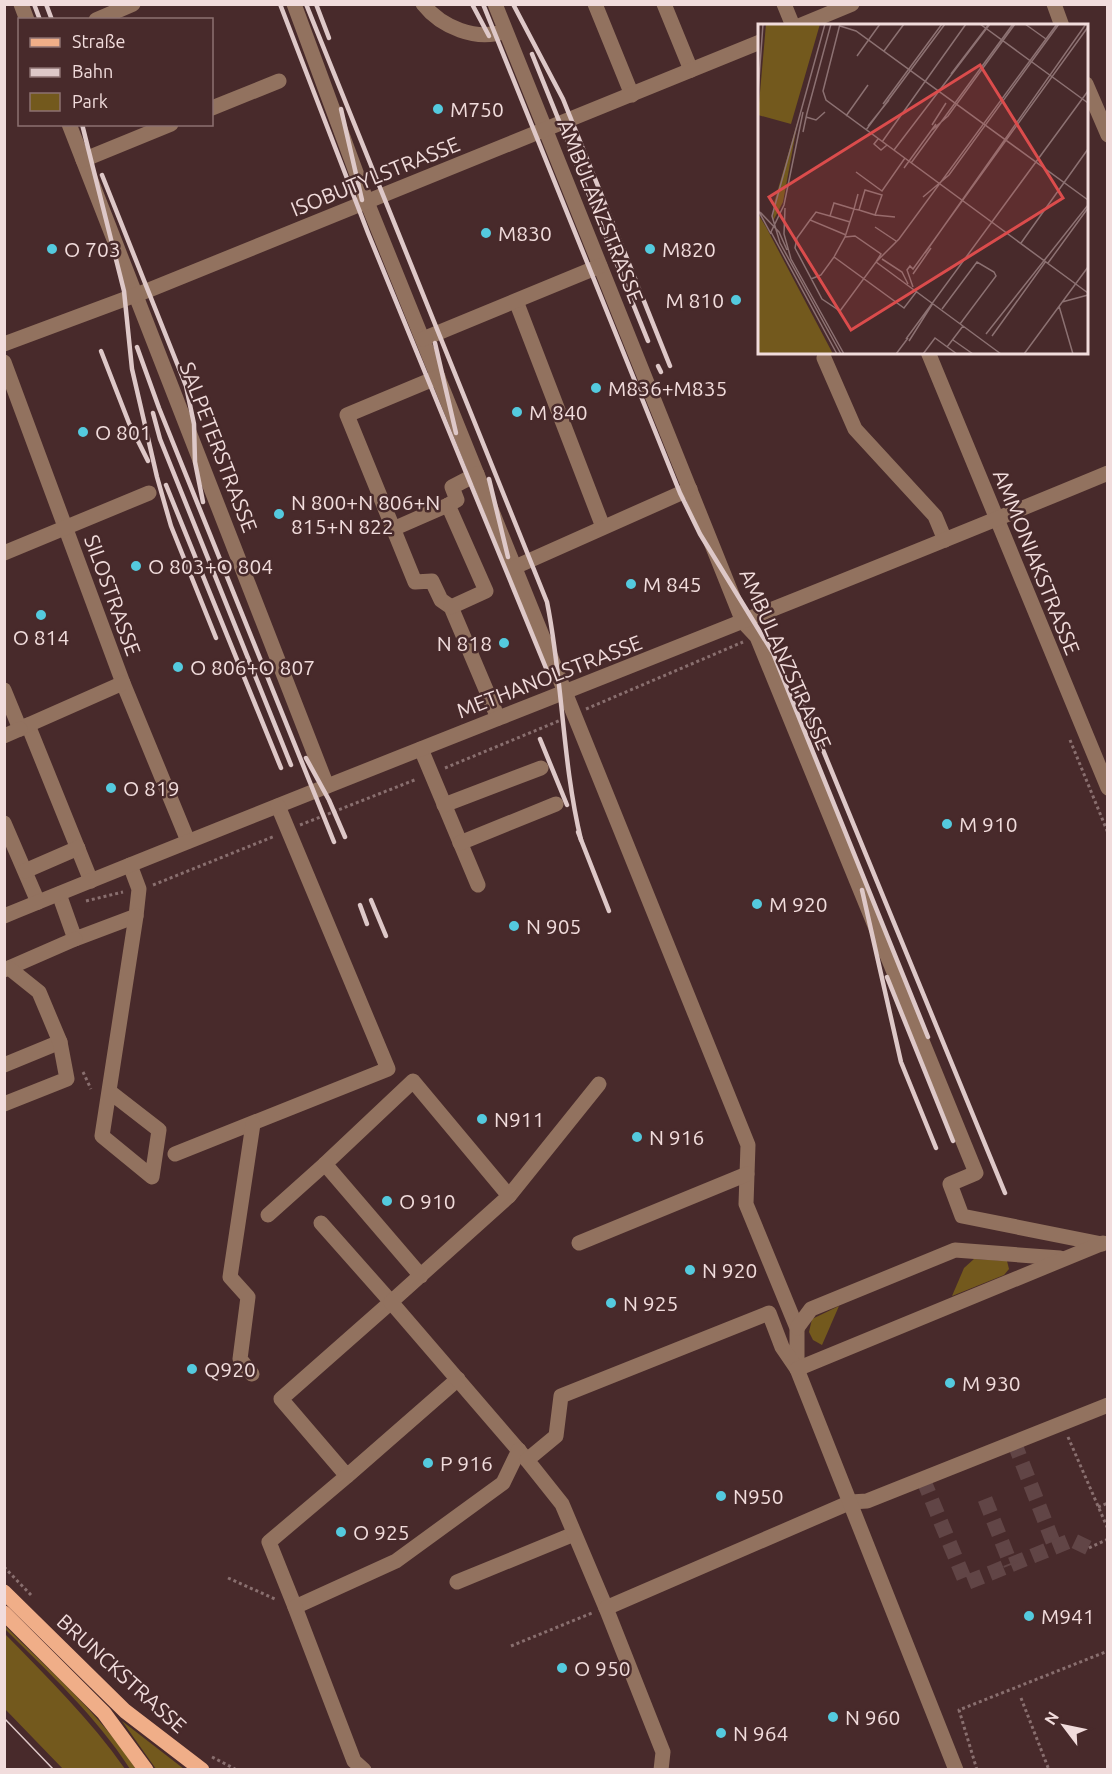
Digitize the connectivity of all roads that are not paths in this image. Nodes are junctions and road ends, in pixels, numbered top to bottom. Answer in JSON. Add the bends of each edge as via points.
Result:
{"nodes":[{"id":1,"x":133,"y":4,"type":"edge"},
{"id":2,"x":294,"y":4,"type":"edge"},
{"id":3,"x":423,"y":4,"type":"edge"},
{"id":4,"x":495,"y":4,"type":"edge"},
{"id":5,"x":596,"y":4,"type":"edge"},
{"id":6,"x":664,"y":4,"type":"edge"},
{"id":7,"x":784,"y":4,"type":"edge"},
{"id":8,"x":852,"y":4,"type":"edge"},
{"id":9,"x":1054,"y":4,"type":"edge"},
{"id":10,"x":116,"y":8,"type":"edge"},
{"id":11,"x":99,"y":18,"type":"edge"},
{"id":12,"x":792,"y":24,"type":"edge"},
{"id":13,"x":804,"y":24,"type":"edge"},
{"id":14,"x":1061,"y":24,"type":"edge"},
{"id":15,"x":505,"y":31,"type":"junction"},
{"id":16,"x":758,"y":42,"type":"edge"},
{"id":17,"x":691,"y":70,"type":"junction"},
{"id":18,"x":279,"y":81,"type":"dead end"},
{"id":19,"x":1088,"y":89,"type":"edge"},
{"id":20,"x":632,"y":95,"type":"junction"},
{"id":21,"x":213,"y":108,"type":"edge"},
{"id":22,"x":70,"y":126,"type":"edge"},
{"id":23,"x":166,"y":126,"type":"edge"},
{"id":24,"x":546,"y":130,"type":"junction"},
{"id":25,"x":1107,"y":135,"type":"edge"},
{"id":26,"x":83,"y":160,"type":"junction"},
{"id":27,"x":367,"y":202,"type":"junction"},
{"id":28,"x":600,"y":266,"type":"junction"},
{"id":29,"x":137,"y":294,"type":"junction"},
{"id":30,"x":516,"y":301,"type":"junction"},
{"id":31,"x":423,"y":339,"type":"junction"},
{"id":32,"x":4,"y":344,"type":"edge"},
{"id":33,"x":929,"y":354,"type":"edge"},
{"id":34,"x":824,"y":358,"type":"dead end"},
{"id":35,"x":4,"y":362,"type":"edge"},
{"id":36,"x":438,"y":377,"type":"junction"},
{"id":37,"x":1107,"y":473,"type":"edge"},
{"id":38,"x":477,"y":474,"type":"junction"},
{"id":39,"x":690,"y":489,"type":"junction"},
{"id":40,"x":149,"y":493,"type":"dead end"},
{"id":41,"x":448,"y":505,"type":"junction"},
{"id":42,"x":997,"y":519,"type":"junction"},
{"id":43,"x":66,"y":527,"type":"junction"},
{"id":44,"x":603,"y":527,"type":"junction"},
{"id":45,"x":393,"y":529,"type":"junction"},
{"id":46,"x":945,"y":540,"type":"junction"},
{"id":47,"x":4,"y":553,"type":"edge"},
{"id":48,"x":515,"y":567,"type":"junction"},
{"id":49,"x":451,"y":607,"type":"junction"},
{"id":50,"x":744,"y":622,"type":"junction"},
{"id":51,"x":123,"y":683,"type":"junction"},
{"id":52,"x":4,"y":690,"type":"edge"},
{"id":53,"x":566,"y":691,"type":"junction"},
{"id":54,"x":498,"y":718,"type":"junction"},
{"id":55,"x":24,"y":727,"type":"junction"},
{"id":56,"x":4,"y":736,"type":"edge"},
{"id":57,"x":421,"y":749,"type":"junction"},
{"id":58,"x":541,"y":768,"type":"dead end"},
{"id":59,"x":327,"y":786,"type":"junction"},
{"id":60,"x":1107,"y":788,"type":"edge"},
{"id":61,"x":556,"y":804,"type":"dead end"},
{"id":62,"x":444,"y":805,"type":"junction"},
{"id":63,"x":278,"y":806,"type":"junction"},
{"id":64,"x":4,"y":823,"type":"edge"},
{"id":65,"x":188,"y":841,"type":"junction"},
{"id":66,"x":460,"y":843,"type":"junction"},
{"id":67,"x":78,"y":848,"type":"junction"},
{"id":68,"x":130,"y":865,"type":"junction"},
{"id":69,"x":25,"y":871,"type":"junction"},
{"id":70,"x":91,"y":880,"type":"junction"},
{"id":71,"x":478,"y":885,"type":"dead end"},
{"id":72,"x":61,"y":899,"type":"junction"},
{"id":73,"x":38,"y":903,"type":"junction"},
{"id":74,"x":4,"y":916,"type":"edge"},
{"id":75,"x":136,"y":916,"type":"junction"},
{"id":76,"x":75,"y":939,"type":"junction"},
{"id":77,"x":7,"y":969,"type":"edge"},
{"id":78,"x":60,"y":1042,"type":"junction"},
{"id":79,"x":4,"y":1065,"type":"edge"},
{"id":80,"x":599,"y":1084,"type":"dead end"},
{"id":81,"x":110,"y":1092,"type":"junction"},
{"id":82,"x":4,"y":1104,"type":"edge"},
{"id":83,"x":252,"y":1124,"type":"junction"},
{"id":84,"x":175,"y":1154,"type":"dead end"},
{"id":85,"x":324,"y":1164,"type":"junction"},
{"id":86,"x":747,"y":1174,"type":"junction"},
{"id":87,"x":509,"y":1196,"type":"junction"},
{"id":88,"x":268,"y":1215,"type":"dead end"},
{"id":89,"x":321,"y":1223,"type":"dead end"},
{"id":90,"x":579,"y":1243,"type":"dead end"},
{"id":91,"x":1105,"y":1243,"type":"edge"},
{"id":92,"x":1064,"y":1259,"type":"junction"},
{"id":93,"x":421,"y":1276,"type":"junction"},
{"id":94,"x":391,"y":1302,"type":"junction"},
{"id":95,"x":797,"y":1329,"type":"junction"},
{"id":96,"x":797,"y":1369,"type":"junction"},
{"id":97,"x":252,"y":1374,"type":"dead end"},
{"id":98,"x":458,"y":1379,"type":"junction"},
{"id":99,"x":1107,"y":1405,"type":"edge"},
{"id":100,"x":523,"y":1455,"type":"junction"},
{"id":101,"x":347,"y":1476,"type":"junction"},
{"id":102,"x":850,"y":1502,"type":"junction"},
{"id":103,"x":574,"y":1534,"type":"junction"},
{"id":104,"x":457,"y":1582,"type":"dead end"},
{"id":105,"x":4,"y":1592,"type":"edge"},
{"id":106,"x":295,"y":1607,"type":"junction"},
{"id":107,"x":606,"y":1608,"type":"junction"},
{"id":108,"x":11,"y":1609,"type":"edge"},
{"id":109,"x":146,"y":1770,"type":"edge"},
{"id":110,"x":202,"y":1770,"type":"edge"},
{"id":111,"x":364,"y":1770,"type":"edge"},
{"id":112,"x":661,"y":1770,"type":"edge"},
{"id":113,"x":956,"y":1770,"type":"edge"}],
"edges":[{"from":1,"to":10,"type":"street"},
{"from":2,"to":27,"type":"street"},
{"from":3,"to":15,"type":"street","via":[[443,22],[472,33],[489,36]]},
{"from":4,"to":15,"type":"street","name":"AMBULANZSTRASSE"},
{"from":5,"to":20,"type":"street"},
{"from":6,"to":17,"type":"street"},
{"from":7,"to":12,"type":"street"},
{"from":8,"to":13,"type":"street"},
{"from":9,"to":14,"type":"street"},
{"from":10,"to":11,"type":"street"},
{"from":15,"to":24,"type":"street","name":"AMBULANZSTRASSE"},
{"from":16,"to":17,"type":"street","name":"ISOBUTYLSTRASSE"},
{"from":17,"to":20,"type":"street","name":"ISOBUTYLSTRASSE"},
{"from":18,"to":21,"type":"street"},
{"from":19,"to":25,"type":"street"},
{"from":20,"to":24,"type":"street","name":"ISOBUTYLSTRASSE"},
{"from":22,"to":26,"type":"street","name":"SALPETERSTRASSE"},
{"from":23,"to":26,"type":"street"},
{"from":24,"to":27,"type":"street","name":"ISOBUTYLSTRASSE"},
{"from":24,"to":28,"type":"street","name":"AMBULANZSTRASSE"},
{"from":26,"to":29,"type":"street","name":"SALPETERSTRASSE"},
{"from":27,"to":29,"type":"street","name":"ISOBUTYLSTRASSE"},
{"from":27,"to":31,"type":"street"},
{"from":28,"to":30,"type":"street"},
{"from":28,"to":39,"type":"street","name":"AMBULANZSTRASSE"},
{"from":29,"to":32,"type":"street","name":"ISOBUTYLSTRASSE"},
{"from":29,"to":59,"type":"street","name":"SALPETERSTRASSE"},
{"from":30,"to":31,"type":"street"},
{"from":30,"to":44,"type":"street"},
{"from":31,"to":36,"type":"street"},
{"from":33,"to":42,"type":"street","name":"AMMONIAKSTRASSE"},
{"from":34,"to":46,"type":"street","via":[[855,429],[935,516]]},
{"from":35,"to":43,"type":"street","name":"SILOSTRASSE"},
{"from":36,"to":38,"type":"street"},
{"from":36,"to":45,"type":"street","via":[[347,415]]},
{"from":37,"to":42,"type":"street","name":"METHANOLSTRASSE"},
{"from":38,"to":41,"type":"street","via":[[452,487],[456,500]]},
{"from":38,"to":48,"type":"street"},
{"from":39,"to":44,"type":"street"},
{"from":39,"to":50,"type":"street","name":"AMBULANZSTRASSE"},
{"from":40,"to":43,"type":"street"},
{"from":41,"to":45,"type":"street"},
{"from":41,"to":49,"type":"street","via":[[486,591]]},
{"from":42,"to":46,"type":"street","name":"METHANOLSTRASSE"},
{"from":42,"to":60,"type":"street","name":"AMMONIAKSTRASSE"},
{"from":43,"to":47,"type":"street"},
{"from":43,"to":51,"type":"street","name":"SILOSTRASSE"},
{"from":44,"to":48,"type":"street"},
{"from":45,"to":49,"type":"street","via":[[415,582],[432,581],[441,600]]},
{"from":46,"to":50,"type":"street","name":"METHANOLSTRASSE"},
{"from":48,"to":53,"type":"street"},
{"from":49,"to":54,"type":"street"},
{"from":50,"to":53,"type":"street","name":"METHANOLSTRASSE"},
{"from":50,"to":91,"type":"street","name":"AMBULANZSTRASSE","via":[[757,637],[976,1173],[950,1184],[962,1216]]},
{"from":51,"to":55,"type":"street"},
{"from":51,"to":65,"type":"street","name":"SILOSTRASSE"},
{"from":52,"to":55,"type":"street"},
{"from":53,"to":54,"type":"street","name":"METHANOLSTRASSE"},
{"from":53,"to":86,"type":"street","via":[[748,1145]]},
{"from":54,"to":57,"type":"street","name":"METHANOLSTRASSE"},
{"from":55,"to":56,"type":"street"},
{"from":55,"to":67,"type":"street"},
{"from":57,"to":59,"type":"street","name":"METHANOLSTRASSE"},
{"from":57,"to":62,"type":"street"},
{"from":58,"to":62,"type":"street"},
{"from":59,"to":63,"type":"street","name":"METHANOLSTRASSE"},
{"from":61,"to":66,"type":"street"},
{"from":62,"to":66,"type":"street"},
{"from":63,"to":65,"type":"street","name":"METHANOLSTRASSE"},
{"from":63,"to":83,"type":"street","via":[[388,1068]]},
{"from":64,"to":69,"type":"street"},
{"from":65,"to":68,"type":"street","name":"METHANOLSTRASSE"},
{"from":66,"to":71,"type":"street"},
{"from":67,"to":69,"type":"street"},
{"from":67,"to":70,"type":"street"},
{"from":68,"to":70,"type":"street","name":"METHANOLSTRASSE"},
{"from":68,"to":75,"type":"street","via":[[139,889]]},
{"from":69,"to":73,"type":"street"},
{"from":70,"to":72,"type":"street","name":"METHANOLSTRASSE"},
{"from":72,"to":73,"type":"street","name":"METHANOLSTRASSE"},
{"from":72,"to":76,"type":"street"},
{"from":73,"to":74,"type":"street","name":"METHANOLSTRASSE"},
{"from":75,"to":76,"type":"street"},
{"from":75,"to":81,"type":"street"},
{"from":76,"to":77,"type":"street"},
{"from":77,"to":78,"type":"street","via":[[39,992]]},
{"from":78,"to":79,"type":"street"},
{"from":78,"to":82,"type":"street","via":[[67,1079]]},
{"from":80,"to":87,"type":"street"},
{"from":81,"to":81,"type":"street","via":[[102,1136],[152,1177],[159,1130]]},
{"from":83,"to":84,"type":"street"},
{"from":83,"to":97,"type":"street","via":[[230,1277],[248,1297],[240,1359]]},
{"from":85,"to":87,"type":"street","via":[[413,1081]]},
{"from":85,"to":88,"type":"street"},
{"from":85,"to":93,"type":"street"},
{"from":86,"to":90,"type":"street"},
{"from":86,"to":95,"type":"street","via":[[746,1204]]},
{"from":87,"to":93,"type":"street"},
{"from":89,"to":94,"type":"street"},
{"from":91,"to":92,"type":"street"},
{"from":92,"to":95,"type":"street","via":[[955,1250],[811,1309]]},
{"from":92,"to":96,"type":"street"},
{"from":93,"to":94,"type":"street"},
{"from":94,"to":98,"type":"street"},
{"from":94,"to":101,"type":"street","via":[[281,1399]]},
{"from":95,"to":96,"type":"street"},
{"from":96,"to":100,"type":"street","via":[[782,1347],[769,1313],[561,1396],[556,1436]]},
{"from":96,"to":102,"type":"street"},
{"from":98,"to":100,"type":"street"},
{"from":98,"to":101,"type":"street"},
{"from":99,"to":102,"type":"street","via":[[867,1501]]},
{"from":100,"to":103,"type":"street","via":[[562,1504]]},
{"from":100,"to":106,"type":"street","via":[[502,1483],[396,1561]]},
{"from":101,"to":106,"type":"street","via":[[269,1542]]},
{"from":102,"to":107,"type":"street"},
{"from":102,"to":113,"type":"street"},
{"from":103,"to":104,"type":"street"},
{"from":103,"to":107,"type":"street"},
{"from":105,"to":108,"type":"main road"},
{"from":106,"to":111,"type":"street","via":[[354,1761]]},
{"from":107,"to":112,"type":"street","via":[[663,1752]]},
{"from":108,"to":109,"type":"main road","via":[[104,1713]]},
{"from":108,"to":110,"type":"main road","name":"BRUNCKSTRASSE","via":[[125,1711]]}]}
